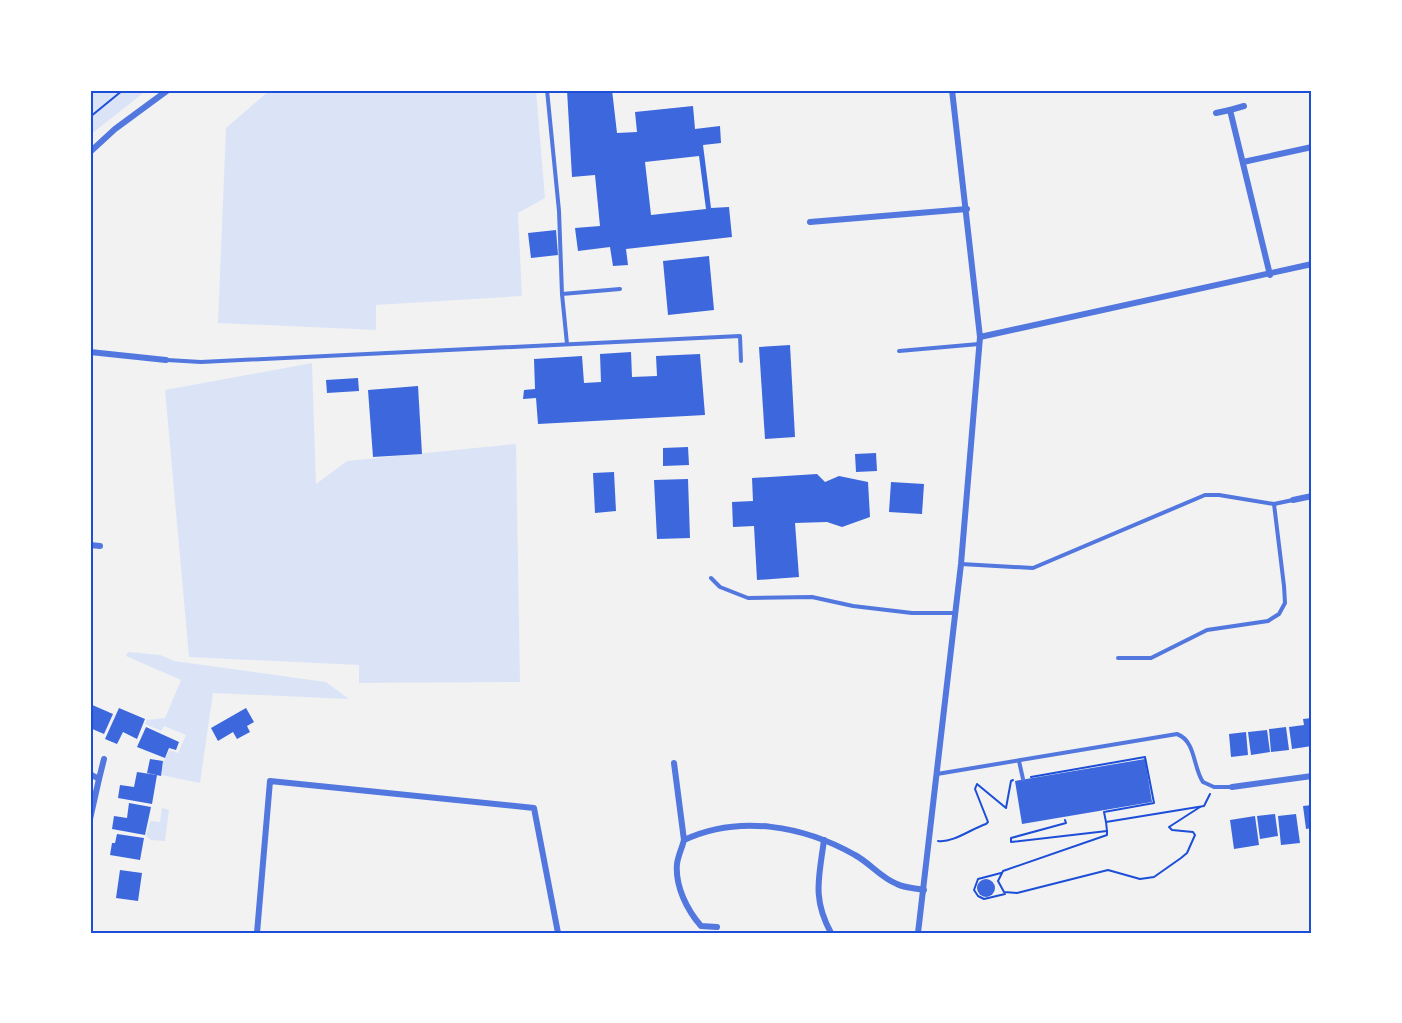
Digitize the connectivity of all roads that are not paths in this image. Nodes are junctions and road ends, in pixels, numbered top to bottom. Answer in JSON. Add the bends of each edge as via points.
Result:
{"nodes":[{"id":1,"x":168,"y":90,"type":"edge"},
{"id":2,"x":547,"y":90,"type":"edge"},
{"id":3,"x":952,"y":90,"type":"edge"},
{"id":4,"x":1244,"y":106,"type":"dead end"},
{"id":5,"x":1230,"y":110,"type":"junction"},
{"id":6,"x":1216,"y":113,"type":"dead end"},
{"id":7,"x":1312,"y":147,"type":"edge"},
{"id":8,"x":90,"y":152,"type":"edge"},
{"id":9,"x":1243,"y":162,"type":"junction"},
{"id":10,"x":967,"y":209,"type":"junction"},
{"id":11,"x":810,"y":222,"type":"dead end"},
{"id":12,"x":1312,"y":264,"type":"edge"},
{"id":13,"x":1270,"y":275,"type":"junction"},
{"id":14,"x":621,"y":289,"type":"dead end"},
{"id":15,"x":562,"y":294,"type":"junction"},
{"id":16,"x":979,"y":341,"type":"junction"},
{"id":17,"x":567,"y":344,"type":"junction"},
{"id":18,"x":899,"y":351,"type":"dead end"},
{"id":19,"x":90,"y":352,"type":"edge"},
{"id":20,"x":166,"y":360,"type":"joint"},
{"id":21,"x":741,"y":361,"type":"dead end"},
{"id":22,"x":1312,"y":496,"type":"edge"},
{"id":23,"x":1293,"y":500,"type":"joint"},
{"id":24,"x":1274,"y":504,"type":"junction"},
{"id":25,"x":90,"y":545,"type":"edge"},
{"id":26,"x":100,"y":546,"type":"dead end"},
{"id":27,"x":961,"y":564,"type":"junction"},
{"id":28,"x":711,"y":578,"type":"dead end"},
{"id":29,"x":956,"y":613,"type":"junction"},
{"id":30,"x":1118,"y":658,"type":"dead end"},
{"id":31,"x":104,"y":759,"type":"dead end"},
{"id":32,"x":1019,"y":760,"type":"junction"},
{"id":33,"x":674,"y":763,"type":"dead end"},
{"id":34,"x":90,"y":774,"type":"edge"},
{"id":35,"x":937,"y":774,"type":"junction"},
{"id":36,"x":1312,"y":776,"type":"edge"},
{"id":37,"x":99,"y":779,"type":"junction"},
{"id":38,"x":1023,"y":779,"type":"road end"},
{"id":39,"x":1232,"y":787,"type":"joint"},
{"id":40,"x":90,"y":819,"type":"edge"},
{"id":41,"x":684,"y":840,"type":"junction"},
{"id":42,"x":824,"y":840,"type":"junction"},
{"id":43,"x":924,"y":890,"type":"junction"},
{"id":44,"x":717,"y":927,"type":"dead end"},
{"id":45,"x":257,"y":933,"type":"edge"},
{"id":46,"x":558,"y":933,"type":"edge"},
{"id":47,"x":831,"y":933,"type":"edge"},
{"id":48,"x":918,"y":933,"type":"edge"}],
"edges":[{"from":1,"to":8,"type":"street"},
{"from":2,"to":15,"type":"lane","via":[[559,211]]},
{"from":3,"to":10,"type":"street"},
{"from":4,"to":5,"type":"street"},
{"from":5,"to":6,"type":"street"},
{"from":5,"to":9,"type":"street"},
{"from":7,"to":9,"type":"street"},
{"from":9,"to":13,"type":"street"},
{"from":10,"to":11,"type":"street"},
{"from":10,"to":16,"type":"street"},
{"from":12,"to":13,"type":"street"},
{"from":13,"to":16,"type":"street"},
{"from":14,"to":15,"type":"lane"},
{"from":15,"to":17,"type":"lane"},
{"from":16,"to":18,"type":"lane"},
{"from":16,"to":27,"type":"street"},
{"from":17,"to":20,"type":"lane"},
{"from":17,"to":21,"type":"lane","via":[[740,336]]},
{"from":19,"to":20,"type":"street"},
{"from":22,"to":23,"type":"street"},
{"from":23,"to":24,"type":"lane"},
{"from":24,"to":27,"type":"lane","via":[[1205,495],[1033,568]]},
{"from":24,"to":30,"type":"lane","via":[[1285,603],[1279,614],[1268,621],[1206,630],[1151,658]]},
{"from":25,"to":26,"type":"street"},
{"from":27,"to":29,"type":"street"},
{"from":28,"to":29,"type":"lane","via":[[720,587],[748,598],[812,597],[912,613]]},
{"from":29,"to":35,"type":"street"},
{"from":31,"to":37,"type":"street"},
{"from":32,"to":35,"type":"lane"},
{"from":32,"to":38,"type":"lane"},
{"from":32,"to":39,"type":"lane","via":[[1177,734],[1186,739],[1201,779],[1210,786]]},
{"from":33,"to":41,"type":"street"},
{"from":34,"to":37,"type":"street"},
{"from":35,"to":43,"type":"street"},
{"from":36,"to":39,"type":"street"},
{"from":37,"to":40,"type":"street"},
{"from":41,"to":42,"type":"street","via":[[745,825],[773,825]]},
{"from":41,"to":44,"type":"street","via":[[677,865],[680,890],[689,912],[701,926]]},
{"from":42,"to":43,"type":"street","via":[[862,859],[896,884]]},
{"from":42,"to":47,"type":"street","via":[[818,898]]},
{"from":43,"to":48,"type":"street"},
{"from":45,"to":46,"type":"street","via":[[270,781],[534,808]]}]}
